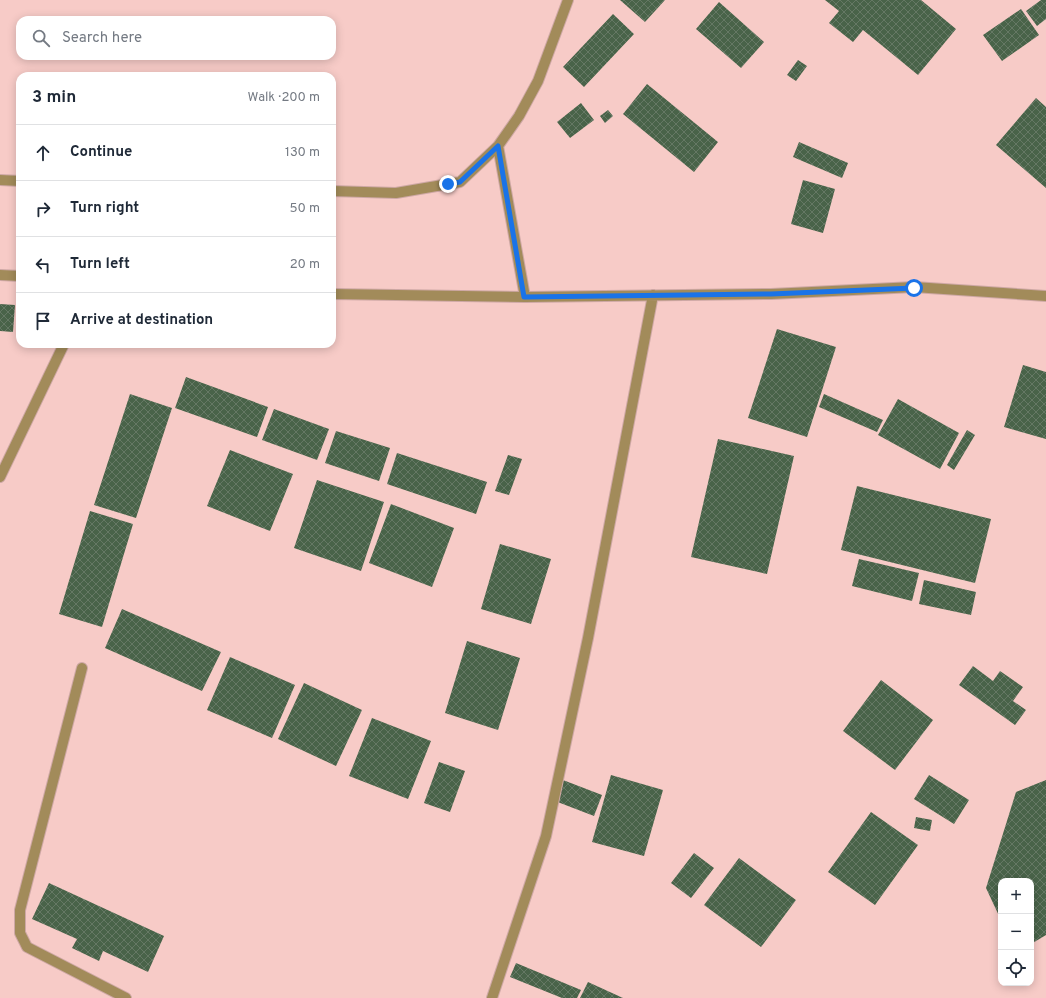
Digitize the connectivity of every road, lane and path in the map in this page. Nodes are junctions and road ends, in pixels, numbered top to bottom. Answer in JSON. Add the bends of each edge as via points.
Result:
{"nodes":[{"id":1,"x":568,"y":0,"type":"edge"},
{"id":2,"x":498,"y":146,"type":"junction"},
{"id":3,"x":0,"y":180,"type":"edge"},
{"id":4,"x":16,"y":182,"type":"edge"},
{"id":5,"x":336,"y":191,"type":"edge"},
{"id":6,"x":0,"y":275,"type":"edge"},
{"id":7,"x":16,"y":276,"type":"edge"},
{"id":8,"x":336,"y":294,"type":"edge"},
{"id":9,"x":653,"y":295,"type":"junction"},
{"id":10,"x":1046,"y":296,"type":"edge"},
{"id":11,"x":524,"y":297,"type":"junction"},
{"id":12,"x":62,"y":348,"type":"edge"},
{"id":13,"x":0,"y":477,"type":"edge"},
{"id":14,"x":82,"y":668,"type":"dead end"},
{"id":15,"x":126,"y":998,"type":"edge"},
{"id":16,"x":492,"y":998,"type":"edge"}],
"edges":[{"from":1,"to":2,"type":"street","via":[[538,81],[519,116]]},
{"from":2,"to":5,"type":"street","via":[[460,182],[396,193]]},
{"from":2,"to":11,"type":"street"},
{"from":3,"to":4,"type":"street"},
{"from":6,"to":7,"type":"street"},
{"from":8,"to":11,"type":"street"},
{"from":9,"to":10,"type":"street","via":[[771,294],[914,288]]},
{"from":9,"to":11,"type":"street"},
{"from":9,"to":16,"type":"street","via":[[588,638],[546,836]]},
{"from":12,"to":13,"type":"street"},
{"from":14,"to":15,"type":"street","via":[[20,910],[20,934],[27,947]]}]}
